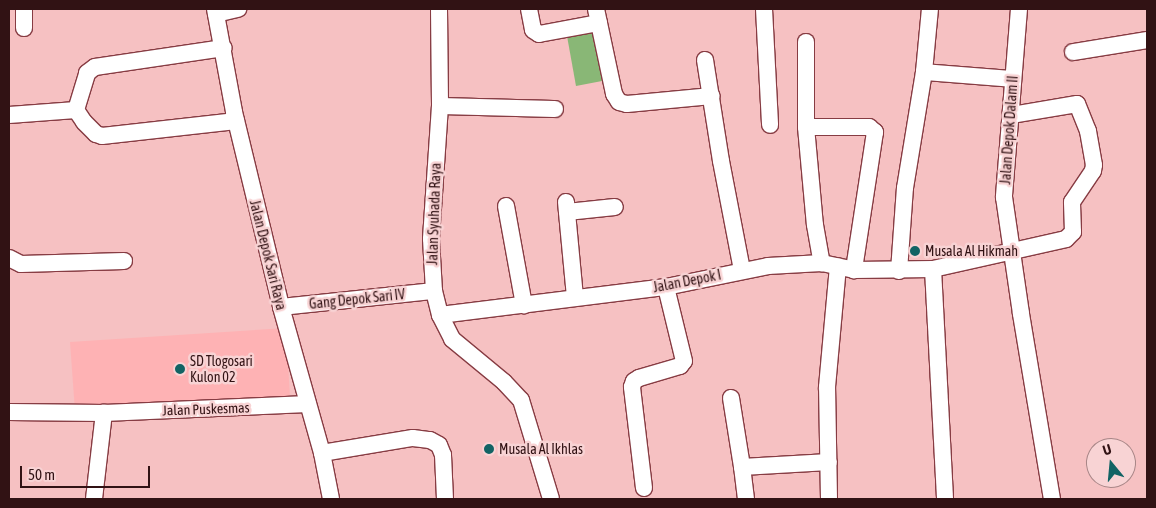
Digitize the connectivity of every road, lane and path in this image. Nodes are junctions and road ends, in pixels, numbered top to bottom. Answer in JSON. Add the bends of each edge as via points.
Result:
{"nodes":[{"id":1,"x":24,"y":9,"type":"edge"},
{"id":2,"x":238,"y":9,"type":"edge"},
{"id":3,"x":439,"y":9,"type":"edge"},
{"id":4,"x":529,"y":9,"type":"edge"},
{"id":5,"x":764,"y":9,"type":"edge"},
{"id":6,"x":930,"y":9,"type":"edge"},
{"id":7,"x":1019,"y":9,"type":"edge"},
{"id":8,"x":215,"y":11,"type":"edge"},
{"id":9,"x":599,"y":13,"type":"edge"},
{"id":10,"x":24,"y":28,"type":"dead end"},
{"id":11,"x":1147,"y":40,"type":"edge"},
{"id":12,"x":806,"y":42,"type":"dead end"},
{"id":13,"x":224,"y":48,"type":"junction"},
{"id":14,"x":1073,"y":52,"type":"dead end"},
{"id":15,"x":705,"y":60,"type":"dead end"},
{"id":16,"x":924,"y":72,"type":"junction"},
{"id":17,"x":1013,"y":80,"type":"junction"},
{"id":18,"x":712,"y":96,"type":"junction"},
{"id":19,"x":440,"y":106,"type":"junction"},
{"id":20,"x":555,"y":109,"type":"dead end"},
{"id":21,"x":76,"y":110,"type":"junction"},
{"id":22,"x":1011,"y":114,"type":"junction"},
{"id":23,"x":9,"y":115,"type":"edge"},
{"id":24,"x":236,"y":121,"type":"junction"},
{"id":25,"x":770,"y":125,"type":"dead end"},
{"id":26,"x":806,"y":127,"type":"junction"},
{"id":27,"x":506,"y":206,"type":"dead end"},
{"id":28,"x":615,"y":207,"type":"dead end"},
{"id":29,"x":1013,"y":250,"type":"junction"},
{"id":30,"x":9,"y":258,"type":"edge"},
{"id":31,"x":124,"y":261,"type":"dead end"},
{"id":32,"x":830,"y":265,"type":"junction"},
{"id":33,"x":934,"y":269,"type":"junction"},
{"id":34,"x":742,"y":270,"type":"junction"},
{"id":35,"x":854,"y":270,"type":"junction"},
{"id":36,"x":899,"y":271,"type":"junction"},
{"id":37,"x":666,"y":287,"type":"junction"},
{"id":38,"x":434,"y":291,"type":"junction"},
{"id":39,"x":575,"y":297,"type":"junction"},
{"id":40,"x":524,"y":305,"type":"junction"},
{"id":41,"x":281,"y":307,"type":"junction"},
{"id":42,"x":440,"y":315,"type":"junction"},
{"id":43,"x":731,"y":398,"type":"dead end"},
{"id":44,"x":308,"y":404,"type":"junction"},
{"id":45,"x":9,"y":412,"type":"edge"},
{"id":46,"x":104,"y":413,"type":"junction"},
{"id":47,"x":322,"y":453,"type":"junction"},
{"id":48,"x":829,"y":462,"type":"junction"},
{"id":49,"x":742,"y":467,"type":"junction"},
{"id":50,"x":644,"y":488,"type":"dead end"},
{"id":51,"x":94,"y":499,"type":"edge"},
{"id":52,"x":331,"y":499,"type":"edge"},
{"id":53,"x":445,"y":499,"type":"edge"},
{"id":54,"x":551,"y":499,"type":"edge"},
{"id":55,"x":746,"y":499,"type":"edge"},
{"id":56,"x":829,"y":499,"type":"edge"},
{"id":57,"x":945,"y":499,"type":"edge"},
{"id":58,"x":1052,"y":499,"type":"edge"}],
"edges":[{"from":1,"to":10,"type":"street"},
{"from":2,"to":8,"type":"street"},
{"from":3,"to":19,"type":"street","name":"Jalan Syuhada Raya"},
{"from":4,"to":9,"type":"street","via":[[532,30],[539,34]]},
{"from":5,"to":25,"type":"street"},
{"from":6,"to":16,"type":"street"},
{"from":7,"to":17,"type":"street","name":"Jalan Depok Dalam II"},
{"from":8,"to":13,"type":"street","name":"Jalan Depok Sari Raya"},
{"from":9,"to":18,"type":"street","via":[[614,94],[620,102]]},
{"from":11,"to":14,"type":"street"},
{"from":12,"to":26,"type":"street"},
{"from":13,"to":21,"type":"street","via":[[95,66],[86,73]]},
{"from":13,"to":24,"type":"street","name":"Jalan Depok Sari Raya"},
{"from":15,"to":18,"type":"street"},
{"from":16,"to":17,"type":"street"},
{"from":16,"to":36,"type":"street","via":[[905,188]]},
{"from":17,"to":22,"type":"street","name":"Jalan Depok Dalam II"},
{"from":18,"to":34,"type":"street"},
{"from":19,"to":20,"type":"street"},
{"from":19,"to":38,"type":"street","name":"Jalan Syuhada Raya","via":[[431,239]]},
{"from":21,"to":23,"type":"street"},
{"from":21,"to":24,"type":"street","via":[[90,128],[102,136]]},
{"from":22,"to":29,"type":"street","name":"Jalan Depok Dalam II","via":[[1004,197]]},
{"from":22,"to":29,"type":"street","name":"Jalan Depok I","via":[[1077,104],[1088,131],[1094,165],[1072,202],[1072,235],[1056,243]]},
{"from":24,"to":41,"type":"street","name":"Jalan Depok Sari Raya"},
{"from":26,"to":32,"type":"street","via":[[815,225]]},
{"from":26,"to":35,"type":"street","via":[[869,127],[874,132]]},
{"from":27,"to":40,"type":"street"},
{"from":28,"to":39,"type":"street","via":[[567,207]]},
{"from":29,"to":33,"type":"street","name":"Jalan Depok I"},
{"from":29,"to":58,"type":"street","name":"Jalan Depok Dalam II"},
{"from":30,"to":31,"type":"street","via":[[21,264]]},
{"from":32,"to":34,"type":"street","name":"Jalan Depok I","via":[[768,266]]},
{"from":32,"to":35,"type":"street","name":"Jalan Depok I"},
{"from":32,"to":48,"type":"street"},
{"from":33,"to":36,"type":"street","name":"Jalan Depok I"},
{"from":33,"to":57,"type":"street"},
{"from":34,"to":37,"type":"street","name":"Jalan Depok I"},
{"from":35,"to":36,"type":"street","name":"Jalan Depok I"},
{"from":37,"to":39,"type":"street","name":"Jalan Depok I"},
{"from":37,"to":50,"type":"street","via":[[684,361],[680,366],[639,378],[632,387]]},
{"from":38,"to":41,"type":"street","name":"Gang Depok Sari IV"},
{"from":38,"to":42,"type":"street","name":"Jalan Syuhada Raya"},
{"from":39,"to":40,"type":"street","name":"Jalan Depok I"},
{"from":40,"to":42,"type":"street","name":"Jalan Depok I"},
{"from":41,"to":44,"type":"street","name":"Jalan Depok Sari Raya"},
{"from":42,"to":54,"type":"street","name":"Jalan Syuhada Raya","via":[[452,339],[521,400]]},
{"from":43,"to":49,"type":"street"},
{"from":44,"to":46,"type":"street","name":"Jalan Puskesmas"},
{"from":44,"to":47,"type":"street","name":"Jalan Depok Sari Raya"},
{"from":45,"to":46,"type":"street","name":"Jalan Puskesmas"},
{"from":46,"to":51,"type":"street"},
{"from":47,"to":52,"type":"street","name":"Jalan Depok Sari Raya"},
{"from":47,"to":53,"type":"street","via":[[414,438],[430,440],[439,445],[443,455]]},
{"from":48,"to":49,"type":"street"},
{"from":48,"to":56,"type":"street"},
{"from":49,"to":55,"type":"street"}]}
